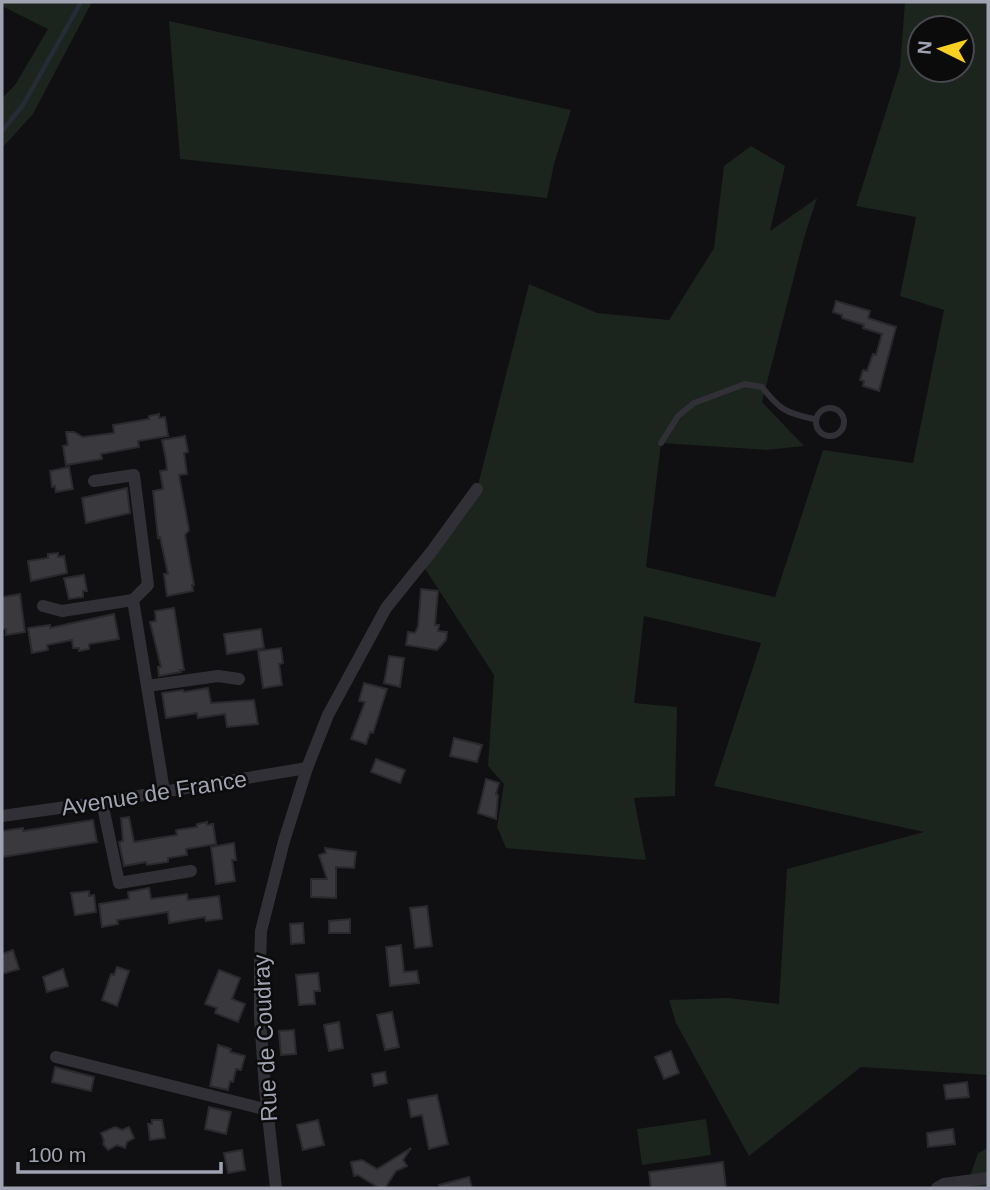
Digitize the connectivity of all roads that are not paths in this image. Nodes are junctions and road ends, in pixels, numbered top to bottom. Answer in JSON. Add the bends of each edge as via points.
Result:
{"nodes":[{"id":1,"x":814,"y":419,"type":"junction"},
{"id":2,"x":661,"y":443,"type":"dead end"},
{"id":3,"x":94,"y":481,"type":"dead end"},
{"id":4,"x":477,"y":489,"type":"dead end"},
{"id":5,"x":133,"y":600,"type":"junction"},
{"id":6,"x":43,"y":606,"type":"dead end"},
{"id":7,"x":239,"y":680,"type":"dead end"},
{"id":8,"x":147,"y":686,"type":"junction"},
{"id":9,"x":307,"y":768,"type":"junction"},
{"id":10,"x":164,"y":791,"type":"junction"},
{"id":11,"x":102,"y":802,"type":"junction"},
{"id":12,"x":2,"y":816,"type":"edge"},
{"id":13,"x":191,"y":871,"type":"dead end"},
{"id":14,"x":57,"y":1057,"type":"dead end"},
{"id":15,"x":268,"y":1110,"type":"junction"},
{"id":16,"x":988,"y":1178,"type":"edge"},
{"id":17,"x":940,"y":1186,"type":"edge"},
{"id":18,"x":276,"y":1188,"type":"edge"}],
"edges":[{"from":1,"to":1,"type":"lane","via":[[817,430],[829,436],[838,434],[844,422],[834,408]]},
{"from":1,"to":2,"type":"lane","via":[[793,414],[776,405],[762,387],[745,384],[694,403],[677,416]]},
{"from":3,"to":5,"type":"street","via":[[134,475],[148,585]]},
{"from":4,"to":9,"type":"street","name":"Rue de Coudray","via":[[386,607],[328,715]]},
{"from":5,"to":6,"type":"street","via":[[62,611]]},
{"from":5,"to":8,"type":"street"},
{"from":7,"to":8,"type":"street","via":[[218,676]]},
{"from":8,"to":10,"type":"street"},
{"from":9,"to":10,"type":"street","name":"Avenue de France"},
{"from":9,"to":15,"type":"street","name":"Rue de Coudray","via":[[261,931],[260,1017]]},
{"from":10,"to":11,"type":"street","name":"Avenue de France"},
{"from":11,"to":12,"type":"street","name":"Avenue de France"},
{"from":11,"to":13,"type":"street","via":[[119,883]]},
{"from":14,"to":15,"type":"street"},
{"from":15,"to":18,"type":"street","name":"Rue de Coudray"},
{"from":16,"to":17,"type":"street"}]}
